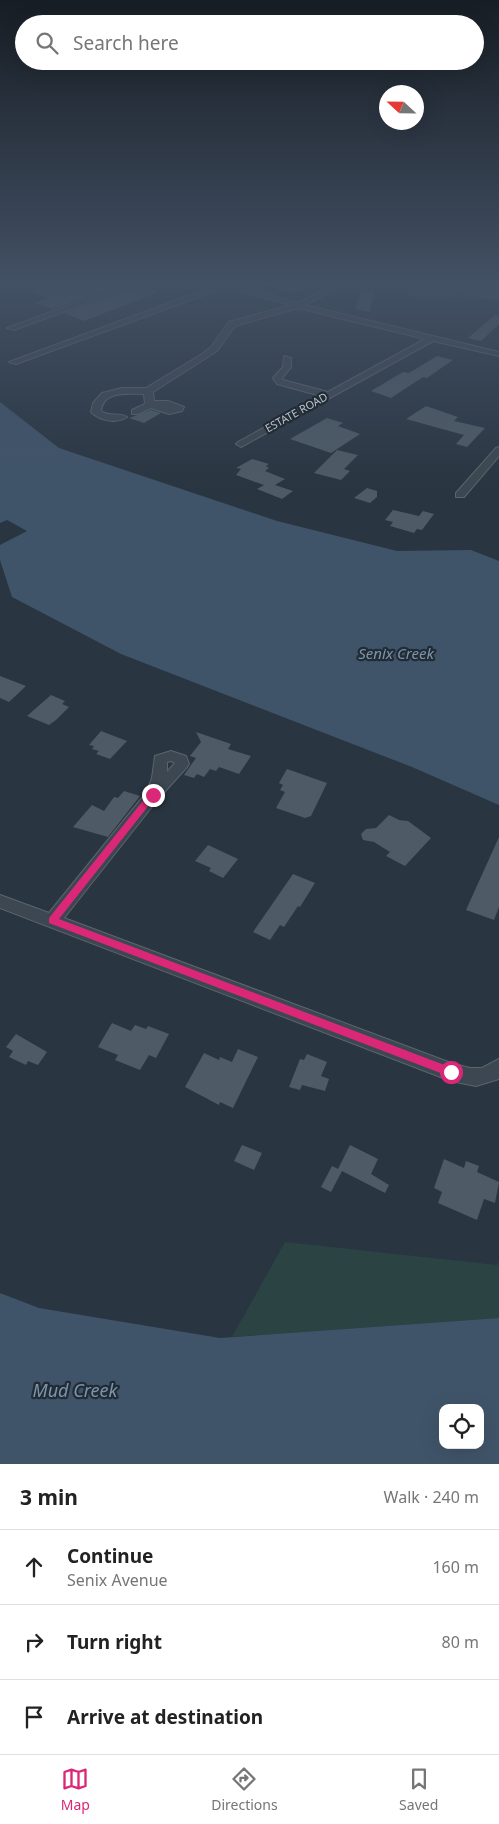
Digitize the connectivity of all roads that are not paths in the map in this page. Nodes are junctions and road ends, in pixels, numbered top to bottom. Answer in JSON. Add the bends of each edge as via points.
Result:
{"nodes":[{"id":1,"x":50,"y":349,"type":"edge"},
{"id":2,"x":213,"y":349,"type":"edge"},
{"id":3,"x":412,"y":349,"type":"edge"},
{"id":4,"x":478,"y":349,"type":"edge"},
{"id":5,"x":499,"y":354,"type":"edge"},
{"id":6,"x":287,"y":358,"type":"dead end"},
{"id":7,"x":13,"y":362,"type":"dead end"},
{"id":8,"x":302,"y":390,"type":"junction"},
{"id":9,"x":148,"y":391,"type":"junction"},
{"id":10,"x":327,"y":395,"type":"junction"},
{"id":11,"x":318,"y":400,"type":"junction"},
{"id":12,"x":135,"y":412,"type":"dead end"},
{"id":13,"x":122,"y":417,"type":"dead end"},
{"id":14,"x":241,"y":444,"type":"dead end"},
{"id":15,"x":497,"y":456,"type":"edge"},
{"id":16,"x":460,"y":495,"type":"dead end"},
{"id":17,"x":153,"y":795,"type":"dead end"},
{"id":18,"x":0,"y":901,"type":"edge"},
{"id":19,"x":52,"y":921,"type":"junction"},
{"id":20,"x":499,"y":1067,"type":"edge"}],
"edges":[{"from":1,"to":7,"type":"street"},
{"from":2,"to":9,"type":"street"},
{"from":3,"to":10,"type":"street","name":"ESTATE ROAD"},
{"from":4,"to":5,"type":"street"},
{"from":6,"to":8,"type":"street","via":[[289,363],[278,380]]},
{"from":8,"to":10,"type":"street"},
{"from":8,"to":11,"type":"street"},
{"from":9,"to":12,"type":"street","via":[[150,404]]},
{"from":9,"to":13,"type":"street","via":[[116,392],[102,397],[96,412],[111,418]]},
{"from":10,"to":11,"type":"street","name":"ESTATE ROAD"},
{"from":11,"to":14,"type":"street","name":"ESTATE ROAD"},
{"from":15,"to":16,"type":"street"},
{"from":17,"to":19,"type":"street"},
{"from":18,"to":19,"type":"street"},
{"from":19,"to":20,"type":"street","via":[[451,1072],[483,1078]]}]}
